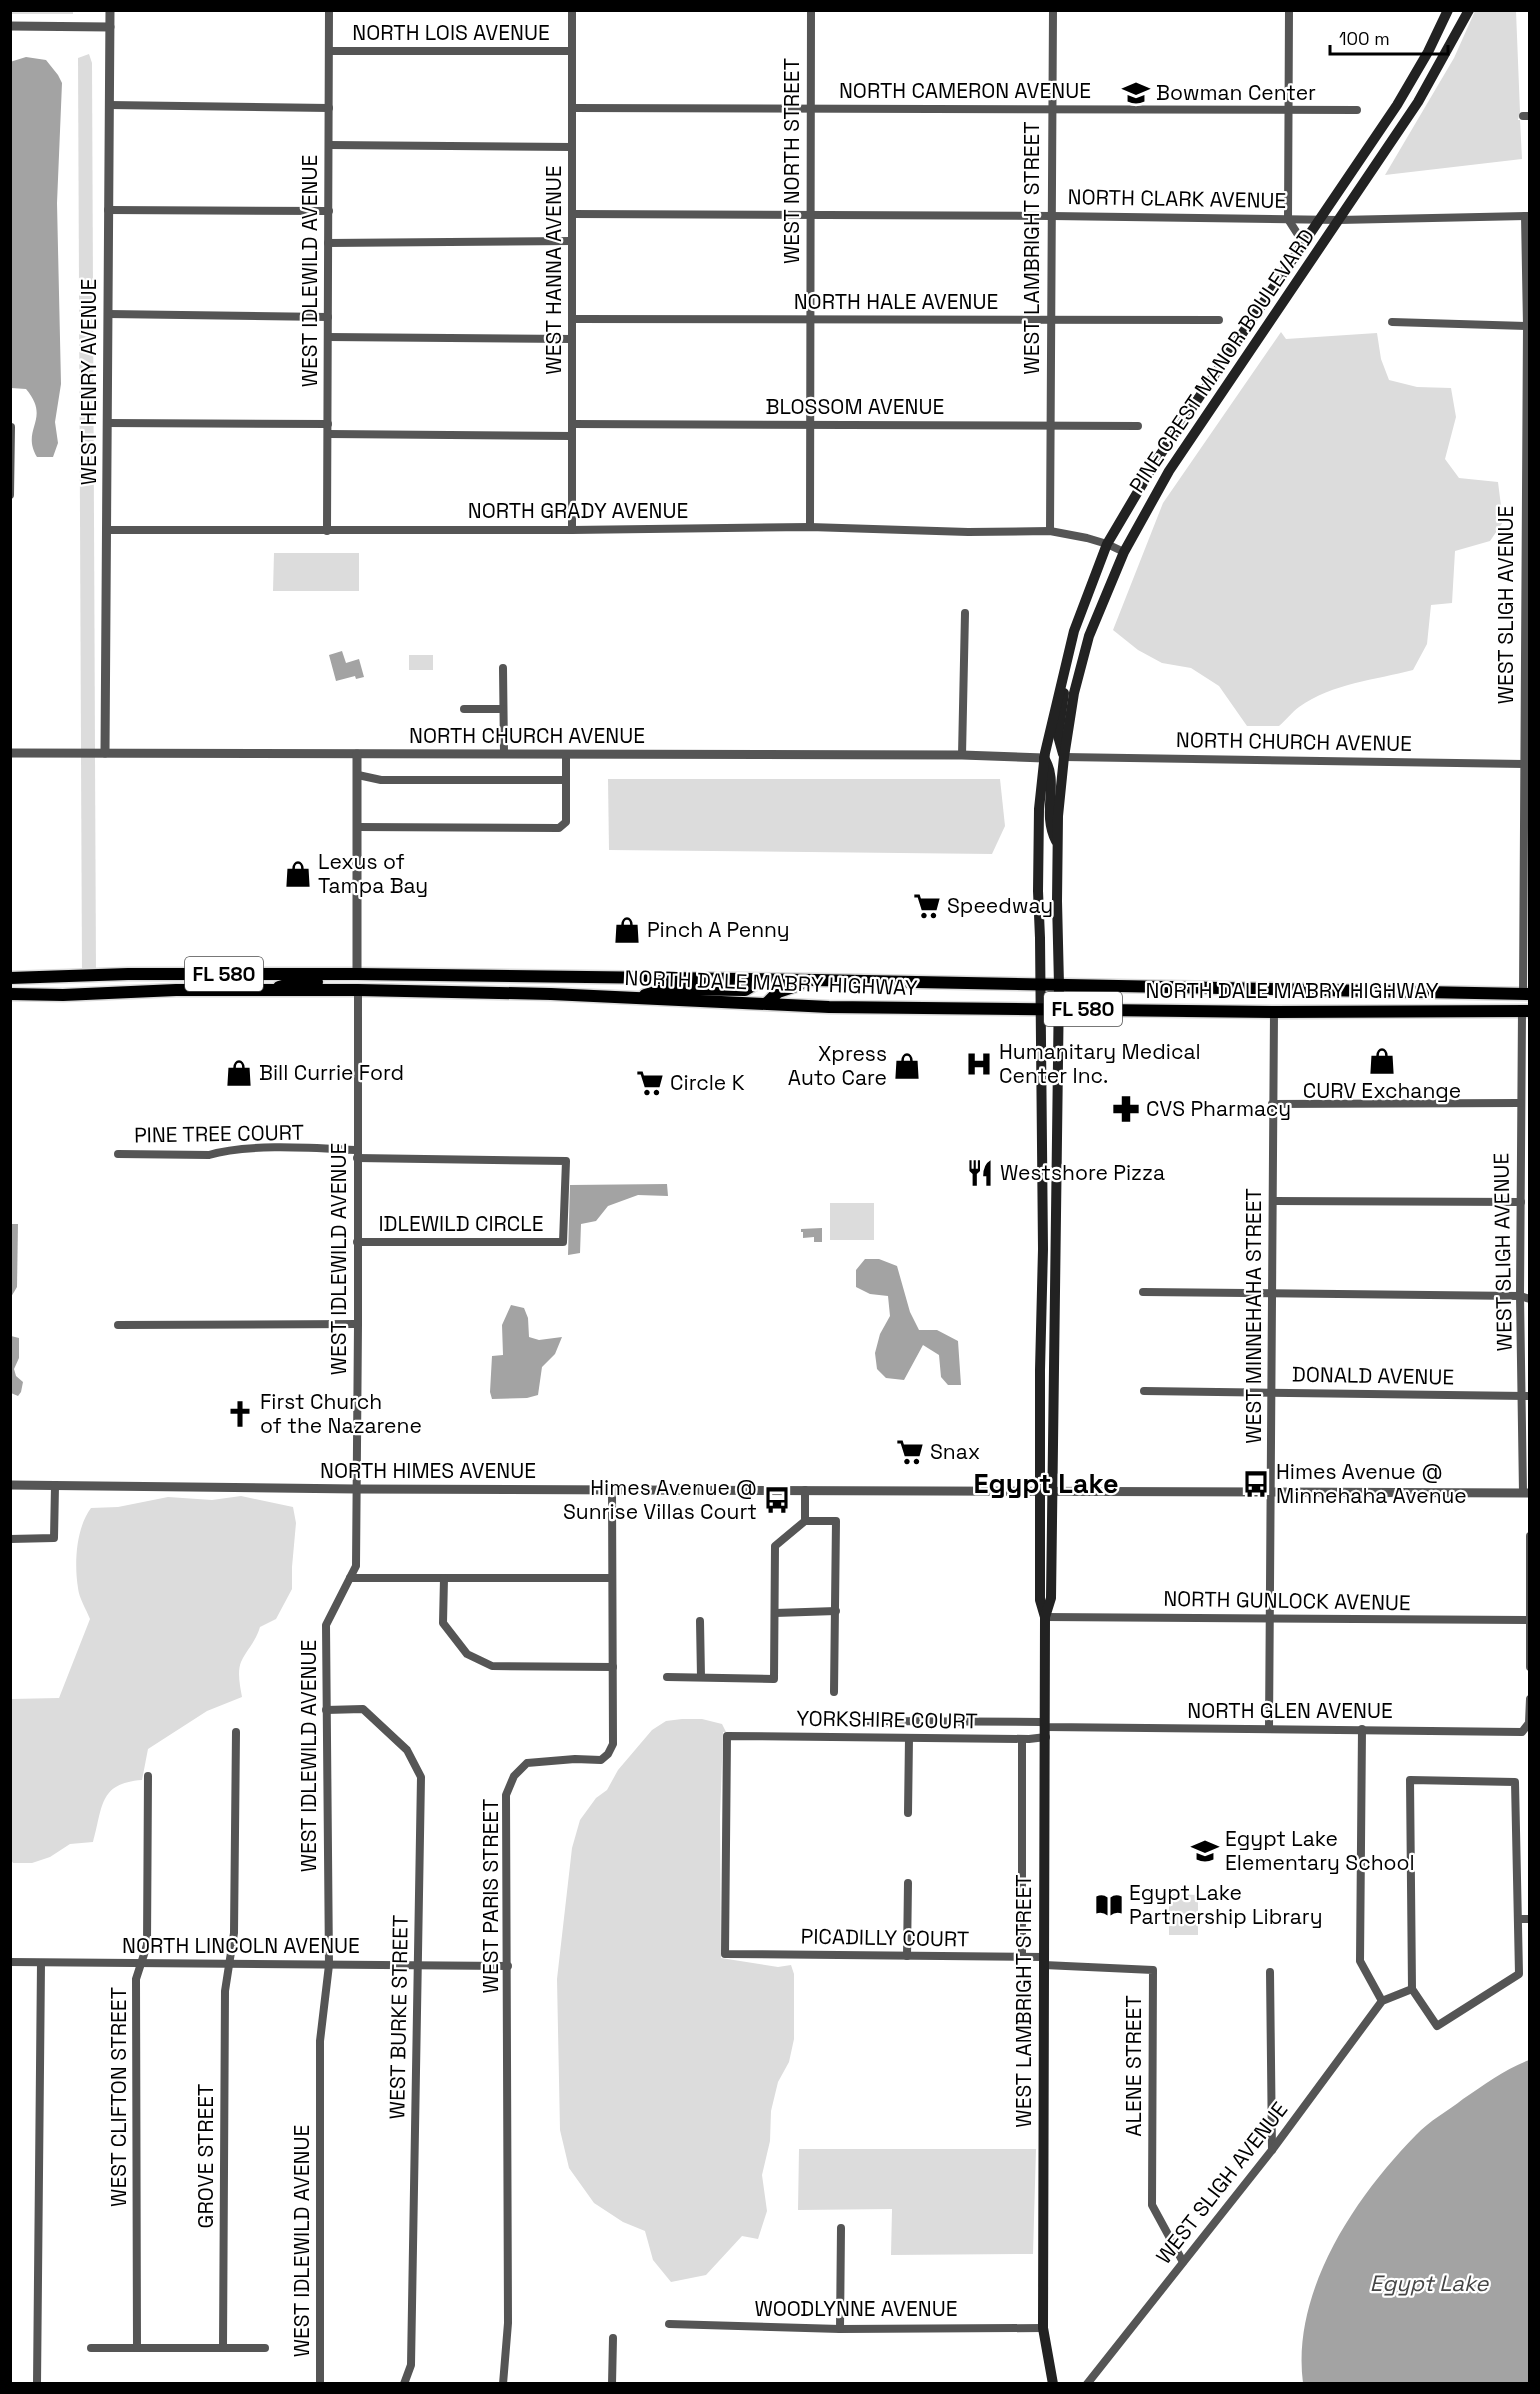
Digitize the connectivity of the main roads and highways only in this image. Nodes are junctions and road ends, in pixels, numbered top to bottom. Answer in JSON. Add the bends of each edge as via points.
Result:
{"nodes":[{"id":1,"x":1448,"y":10,"type":"edge"},
{"id":2,"x":1469,"y":10,"type":"edge"},
{"id":3,"x":1064,"y":669,"type":"junction"},
{"id":4,"x":1064,"y":757,"type":"junction"},
{"id":5,"x":1044,"y":758,"type":"junction"},
{"id":6,"x":1058,"y":843,"type":"junction"},
{"id":7,"x":128,"y":974,"type":"junction"},
{"id":8,"x":265,"y":974,"type":"junction"},
{"id":9,"x":357,"y":974,"type":"junction"},
{"id":10,"x":400,"y":975,"type":"junction"},
{"id":11,"x":508,"y":976,"type":"junction"},
{"id":12,"x":10,"y":978,"type":"edge"},
{"id":13,"x":586,"y":978,"type":"junction"},
{"id":14,"x":762,"y":980,"type":"junction"},
{"id":15,"x":814,"y":980,"type":"junction"},
{"id":16,"x":1040,"y":985,"type":"junction"},
{"id":17,"x":1059,"y":985,"type":"junction"},
{"id":18,"x":176,"y":990,"type":"junction"},
{"id":19,"x":358,"y":990,"type":"junction"},
{"id":20,"x":266,"y":991,"type":"junction"},
{"id":21,"x":474,"y":993,"type":"junction"},
{"id":22,"x":10,"y":994,"type":"edge"},
{"id":23,"x":551,"y":994,"type":"junction"},
{"id":24,"x":1526,"y":994,"type":"edge"},
{"id":25,"x":65,"y":995,"type":"junction"},
{"id":26,"x":635,"y":998,"type":"junction"},
{"id":27,"x":767,"y":1003,"type":"junction"},
{"id":28,"x":1041,"y":1008,"type":"junction"},
{"id":29,"x":1059,"y":1009,"type":"junction"},
{"id":30,"x":1527,"y":1009,"type":"edge"},
{"id":31,"x":1365,"y":1011,"type":"junction"},
{"id":32,"x":1046,"y":1617,"type":"junction"},
{"id":33,"x":1053,"y":2384,"type":"edge"}],
"edges":[{"from":1,"to":3,"type":"main road","name":"PINE CREST MANOR BOULEVARD","via":[[1397,105],[1156,461],[1107,544],[1074,630]]},
{"from":2,"to":4,"type":"main road","name":"PINE CREST MANOR BOULEVARD","via":[[1418,102],[1169,471],[1124,552],[1089,636],[1074,693]]},
{"from":3,"to":4,"type":"main road","name":"PINE CREST MANOR BOULEVARD","via":[[1058,736]]},
{"from":3,"to":5,"type":"main road","name":"PINE CREST MANOR BOULEVARD"},
{"from":4,"to":6,"type":"main road","name":"PINE CREST MANOR BOULEVARD"},
{"from":5,"to":6,"type":"main road","name":"PINE CREST MANOR BOULEVARD","via":[[1051,770],[1049,822]]},
{"from":5,"to":16,"type":"main road","name":"PINE CREST MANOR BOULEVARD","via":[[1039,809]]},
{"from":6,"to":17,"type":"main road","name":"PINE CREST MANOR BOULEVARD"},
{"from":7,"to":8,"type":"main road","name":"NORTH DALE MABRY HIGHWAY","number":"FL 580"},
{"from":7,"to":12,"type":"main road","name":"NORTH DALE MABRY HIGHWAY","number":"FL 580"},
{"from":7,"to":25,"type":"main road","via":[[122,980]]},
{"from":8,"to":9,"type":"main road","name":"NORTH DALE MABRY HIGHWAY","number":"FL 580"},
{"from":8,"to":18,"type":"main road","via":[[241,980],[187,982]]},
{"from":9,"to":10,"type":"main road","name":"NORTH DALE MABRY HIGHWAY","number":"FL 580"},
{"from":9,"to":20,"type":"main road","via":[[346,981],[293,983]]},
{"from":10,"to":11,"type":"main road","name":"NORTH DALE MABRY HIGHWAY","number":"FL 580"},
{"from":10,"to":19,"type":"main road","via":[[370,982]]},
{"from":11,"to":13,"type":"main road","name":"NORTH DALE MABRY HIGHWAY","number":"FL 580"},
{"from":11,"to":21,"type":"main road","via":[[495,986]]},
{"from":13,"to":14,"type":"main road","name":"NORTH DALE MABRY HIGHWAY","number":"FL 580"},
{"from":13,"to":23,"type":"main road"},
{"from":14,"to":15,"type":"main road","name":"NORTH DALE MABRY HIGHWAY","number":"FL 580"},
{"from":14,"to":26,"type":"main road","via":[[745,990],[666,989]]},
{"from":15,"to":16,"type":"main road","name":"NORTH DALE MABRY HIGHWAY","number":"FL 580"},
{"from":15,"to":27,"type":"main road","via":[[778,992]]},
{"from":16,"to":17,"type":"main road","name":"NORTH DALE MABRY HIGHWAY","number":"FL 580"},
{"from":16,"to":28,"type":"main road","name":"PINE CREST MANOR BOULEVARD"},
{"from":17,"to":24,"type":"main road","name":"NORTH DALE MABRY HIGHWAY","number":"FL 580"},
{"from":17,"to":29,"type":"main road","name":"PINE CREST MANOR BOULEVARD"},
{"from":18,"to":20,"type":"main road","name":"NORTH DALE MABRY HIGHWAY","number":"FL 580"},
{"from":18,"to":25,"type":"main road","name":"NORTH DALE MABRY HIGHWAY","number":"FL 580"},
{"from":19,"to":20,"type":"main road","name":"NORTH DALE MABRY HIGHWAY","number":"FL 580"},
{"from":19,"to":21,"type":"main road","name":"NORTH DALE MABRY HIGHWAY","number":"FL 580"},
{"from":21,"to":23,"type":"main road","name":"NORTH DALE MABRY HIGHWAY","number":"FL 580"},
{"from":22,"to":25,"type":"main road","name":"NORTH DALE MABRY HIGHWAY","number":"FL 580"},
{"from":23,"to":26,"type":"main road","name":"NORTH DALE MABRY HIGHWAY","number":"FL 580"},
{"from":24,"to":31,"type":"main road","via":[[1499,1003],[1382,1003]]},
{"from":26,"to":27,"type":"main road","name":"NORTH DALE MABRY HIGHWAY","number":"FL 580"},
{"from":27,"to":28,"type":"main road","name":"NORTH DALE MABRY HIGHWAY","number":"FL 580"},
{"from":28,"to":29,"type":"main road","name":"NORTH DALE MABRY HIGHWAY","number":"FL 580"},
{"from":28,"to":32,"type":"main road","name":"WEST LAMBRIGHT STREET","via":[[1043,1250],[1039,1490],[1040,1600]]},
{"from":29,"to":31,"type":"main road","name":"NORTH DALE MABRY HIGHWAY","number":"FL 580"},
{"from":29,"to":32,"type":"main road","name":"WEST LAMBRIGHT STREET","via":[[1051,1598]]},
{"from":30,"to":31,"type":"main road","name":"NORTH DALE MABRY HIGHWAY","number":"FL 580"},
{"from":32,"to":33,"type":"main road","name":"WEST LAMBRIGHT STREET","via":[[1043,2328]]}]}
